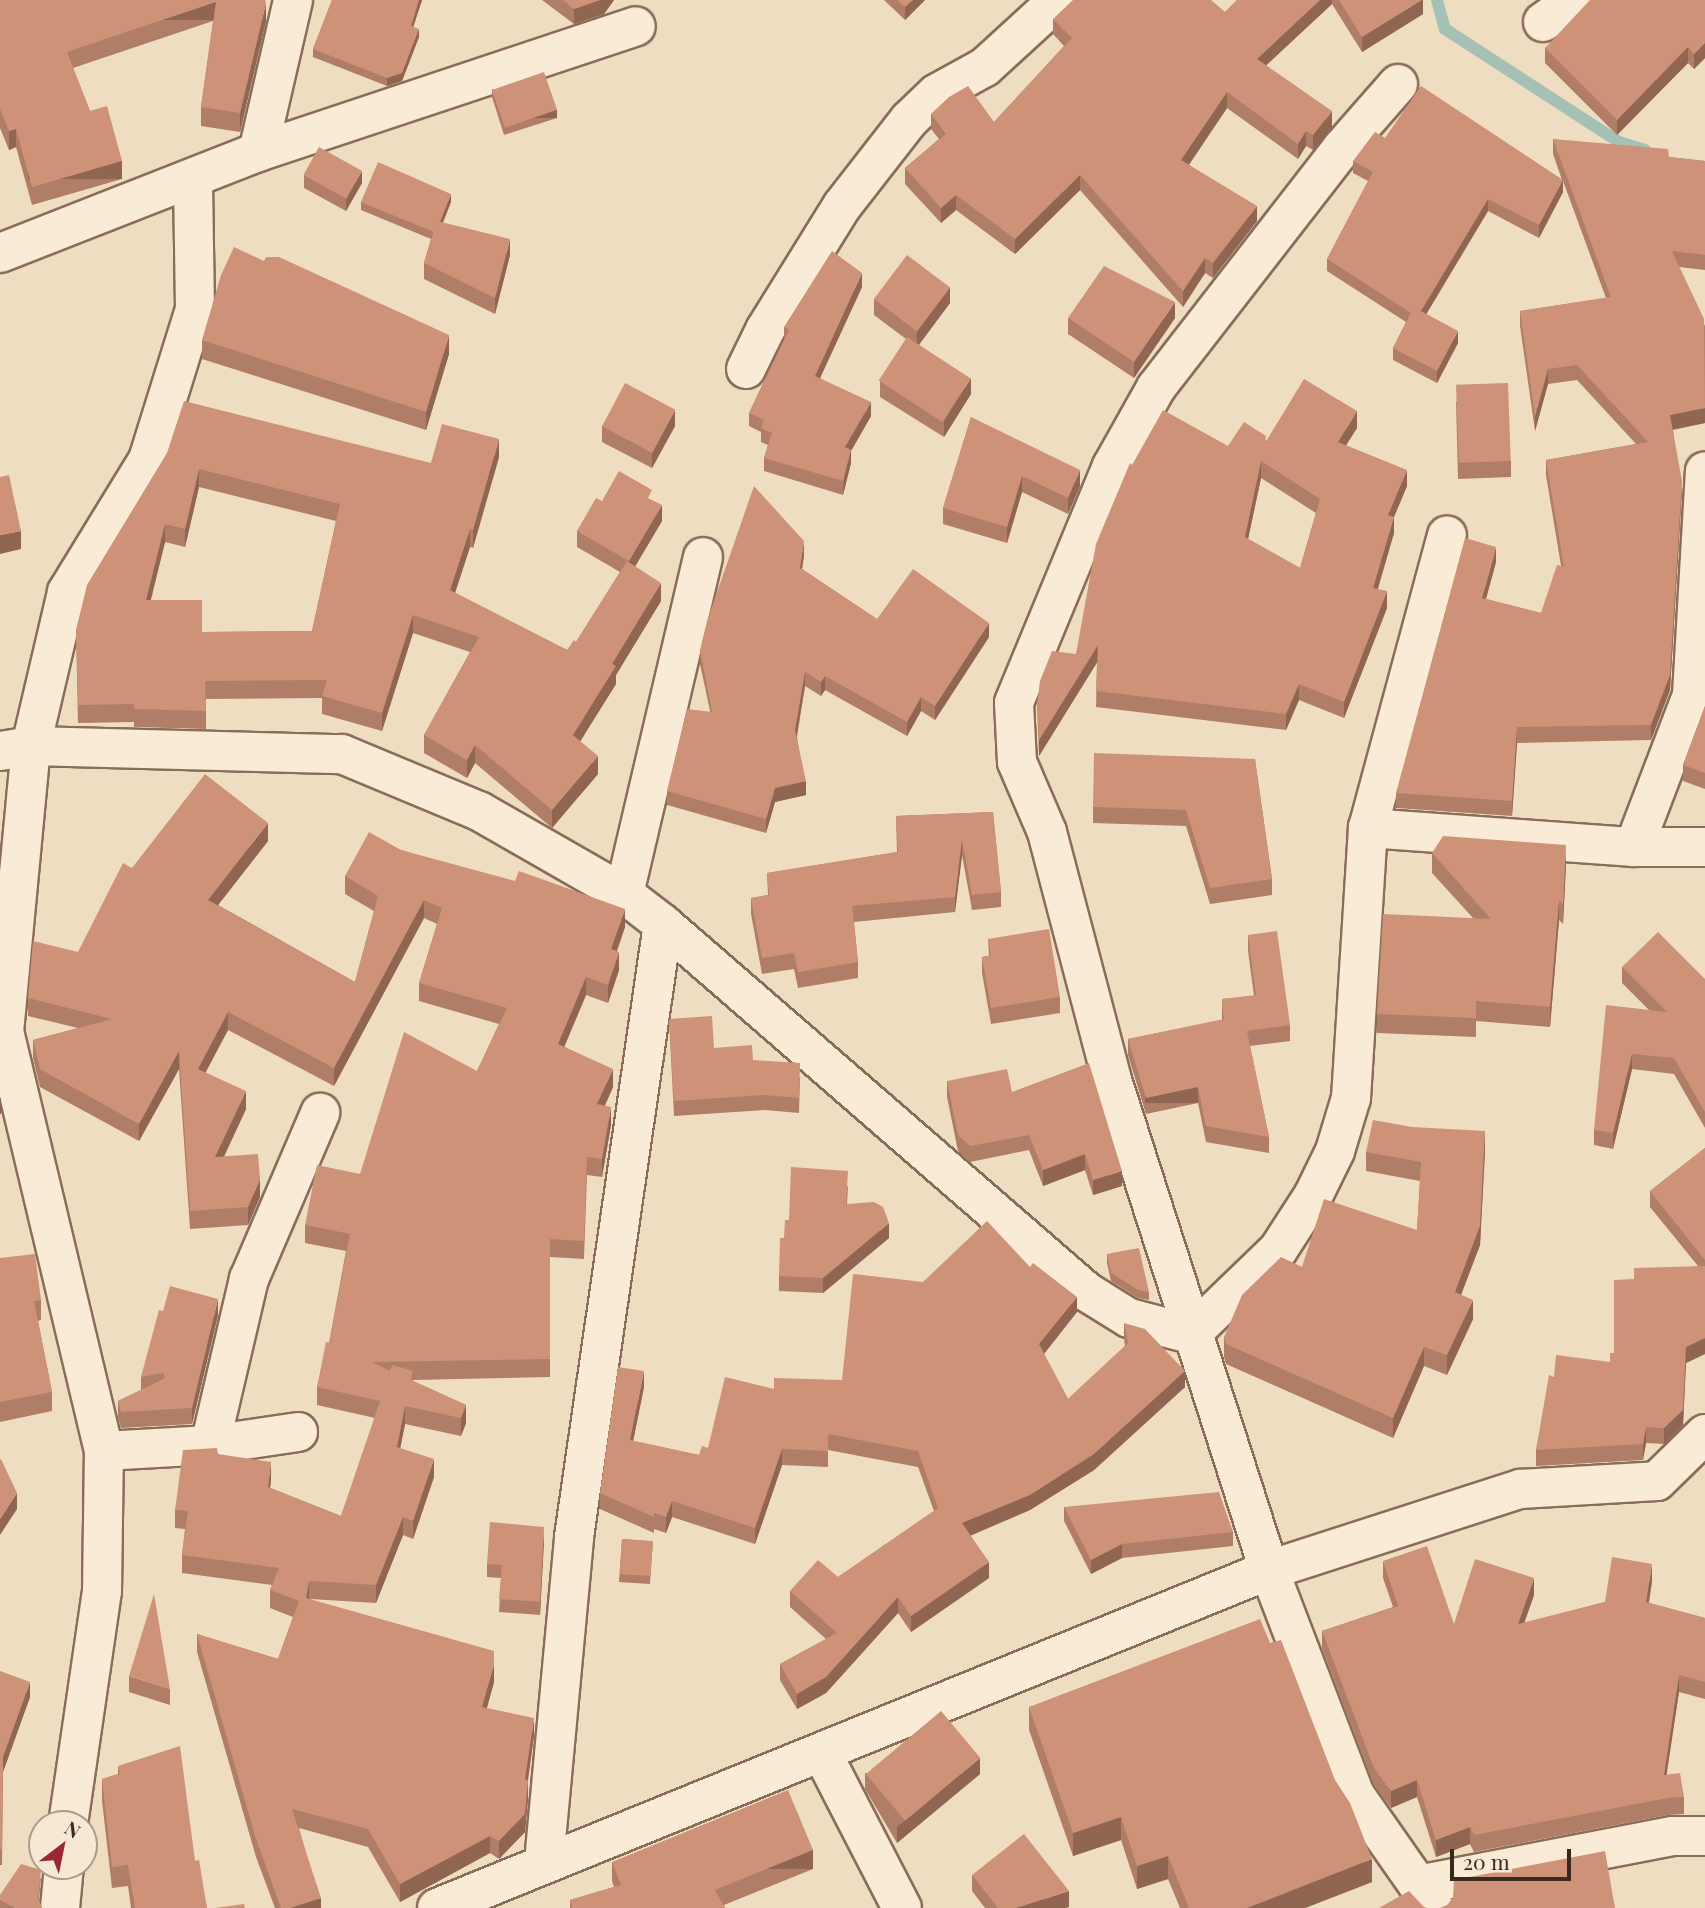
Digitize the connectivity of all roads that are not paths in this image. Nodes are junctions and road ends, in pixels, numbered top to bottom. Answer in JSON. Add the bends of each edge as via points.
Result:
{"nodes":[{"id":1,"x":293,"y":0,"type":"edge"},
{"id":2,"x":1058,"y":0,"type":"edge"},
{"id":3,"x":1575,"y":0,"type":"edge"},
{"id":4,"x":1543,"y":22,"type":"dead end"},
{"id":5,"x":636,"y":26,"type":"dead end"},
{"id":6,"x":1398,"y":84,"type":"dead end"},
{"id":7,"x":258,"y":152,"type":"junction"},
{"id":8,"x":193,"y":178,"type":"junction"},
{"id":9,"x":1,"y":248,"type":"edge"},
{"id":10,"x":746,"y":369,"type":"dead end"},
{"id":11,"x":1705,"y":471,"type":"edge"},
{"id":12,"x":1447,"y":535,"type":"dead end"},
{"id":13,"x":703,"y":557,"type":"dead end"},
{"id":14,"x":16,"y":748,"type":"edge"},
{"id":15,"x":1368,"y":828,"type":"junction"},
{"id":16,"x":1634,"y":847,"type":"junction"},
{"id":17,"x":1705,"y":847,"type":"edge"},
{"id":18,"x":624,"y":894,"type":"junction"},
{"id":19,"x":663,"y":924,"type":"junction"},
{"id":20,"x":320,"y":1113,"type":"dead end"},
{"id":21,"x":1191,"y":1334,"type":"junction"},
{"id":22,"x":298,"y":1432,"type":"dead end"},
{"id":23,"x":1705,"y":1434,"type":"edge"},
{"id":24,"x":210,"y":1445,"type":"junction"},
{"id":25,"x":104,"y":1451,"type":"junction"},
{"id":26,"x":1269,"y":1570,"type":"junction"},
{"id":27,"x":822,"y":1753,"type":"junction"},
{"id":28,"x":70,"y":1810,"type":"edge"},
{"id":29,"x":1705,"y":1836,"type":"edge"},
{"id":30,"x":544,"y":1862,"type":"junction"},
{"id":31,"x":63,"y":1880,"type":"edge"},
{"id":32,"x":1426,"y":1896,"type":"edge"},
{"id":33,"x":60,"y":1908,"type":"edge"},
{"id":34,"x":437,"y":1908,"type":"edge"},
{"id":35,"x":902,"y":1908,"type":"edge"}],
"edges":[{"from":1,"to":7,"type":"street"},
{"from":2,"to":10,"type":"street","via":[[985,67],[936,94],[909,120],[842,206]]},
{"from":3,"to":4,"type":"street"},
{"from":5,"to":7,"type":"street"},
{"from":6,"to":21,"type":"street","via":[[1342,148],[1156,388],[1112,466],[1014,703],[1017,762],[1047,832],[1112,1080]]},
{"from":7,"to":8,"type":"street"},
{"from":8,"to":9,"type":"street"},
{"from":8,"to":14,"type":"street","via":[[195,309],[148,460],[67,592]]},
{"from":11,"to":16,"type":"street","via":[[1692,695]]},
{"from":12,"to":15,"type":"street"},
{"from":13,"to":18,"type":"street"},
{"from":14,"to":18,"type":"street","via":[[342,754],[479,811]]},
{"from":14,"to":25,"type":"street","via":[[4,1032]]},
{"from":15,"to":16,"type":"street"},
{"from":15,"to":21,"type":"street","via":[[1350,1098],[1335,1151],[1278,1250]]},
{"from":16,"to":17,"type":"street"},
{"from":18,"to":19,"type":"street"},
{"from":19,"to":21,"type":"street","via":[[1087,1292],[1129,1318]]},
{"from":19,"to":30,"type":"street","via":[[574,1537]]},
{"from":20,"to":24,"type":"street","via":[[248,1279]]},
{"from":21,"to":26,"type":"street"},
{"from":22,"to":24,"type":"street"},
{"from":23,"to":26,"type":"street","via":[[1657,1481],[1520,1489]]},
{"from":24,"to":25,"type":"street"},
{"from":25,"to":28,"type":"street","via":[[102,1591]]},
{"from":26,"to":27,"type":"street"},
{"from":26,"to":32,"type":"street","via":[[1355,1794]]},
{"from":27,"to":30,"type":"street"},
{"from":27,"to":35,"type":"street"},
{"from":29,"to":32,"type":"street","via":[[1672,1836]]},
{"from":30,"to":34,"type":"street"},
{"from":31,"to":33,"type":"street"}]}
